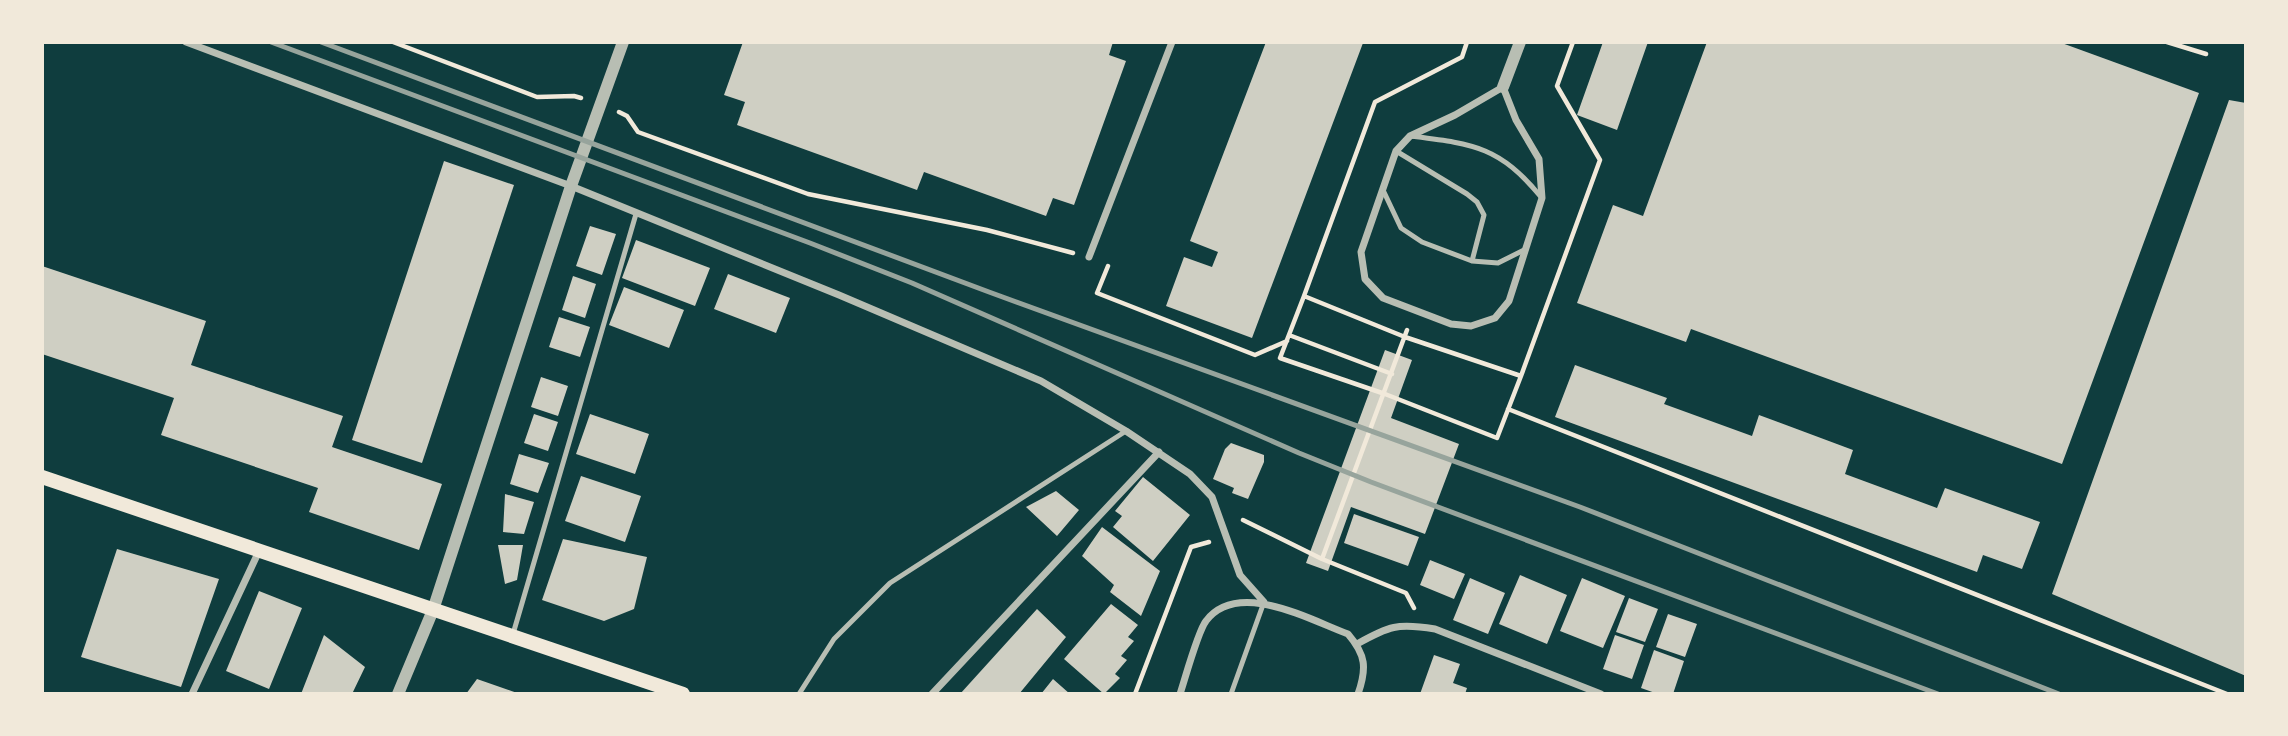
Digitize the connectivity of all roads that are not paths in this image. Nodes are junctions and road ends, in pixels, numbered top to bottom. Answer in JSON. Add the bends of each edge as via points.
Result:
{"nodes":[{"id":1,"x":186,"y":42,"type":"edge"},
{"id":2,"x":623,"y":42,"type":"edge"},
{"id":3,"x":1172,"y":42,"type":"edge"},
{"id":4,"x":1520,"y":42,"type":"edge"},
{"id":5,"x":1503,"y":87,"type":"junction"},
{"id":6,"x":1410,"y":136,"type":"junction"},
{"id":7,"x":1396,"y":151,"type":"junction"},
{"id":8,"x":571,"y":186,"type":"junction"},
{"id":9,"x":1382,"y":190,"type":"junction"},
{"id":10,"x":1542,"y":198,"type":"junction"},
{"id":11,"x":636,"y":214,"type":"junction"},
{"id":12,"x":1526,"y":249,"type":"junction"},
{"id":13,"x":1089,"y":257,"type":"road end"},
{"id":14,"x":1472,"y":261,"type":"junction"},
{"id":15,"x":1126,"y":430,"type":"junction"},
{"id":16,"x":1159,"y":452,"type":"junction"},
{"id":17,"x":42,"y":477,"type":"edge"},
{"id":18,"x":259,"y":551,"type":"junction"},
{"id":19,"x":1264,"y":602,"type":"junction"},
{"id":20,"x":433,"y":610,"type":"junction"},
{"id":21,"x":512,"y":637,"type":"junction"},
{"id":22,"x":1357,"y":644,"type":"junction"},
{"id":23,"x":192,"y":694,"type":"edge"},
{"id":24,"x":398,"y":694,"type":"edge"},
{"id":25,"x":683,"y":694,"type":"edge"},
{"id":26,"x":799,"y":694,"type":"edge"},
{"id":27,"x":932,"y":694,"type":"edge"},
{"id":28,"x":1180,"y":694,"type":"edge"},
{"id":29,"x":1231,"y":694,"type":"edge"},
{"id":30,"x":1358,"y":694,"type":"edge"},
{"id":31,"x":1601,"y":694,"type":"edge"}],
"edges":[{"from":1,"to":8,"type":"street"},
{"from":2,"to":8,"type":"street"},
{"from":3,"to":13,"type":"street"},
{"from":4,"to":5,"type":"street"},
{"from":5,"to":6,"type":"street"},
{"from":5,"to":10,"type":"street","via":[[1539,159]]},
{"from":6,"to":7,"type":"street"},
{"from":6,"to":10,"type":"lane","via":[[1489,151],[1511,164]]},
{"from":7,"to":9,"type":"street"},
{"from":7,"to":14,"type":"lane","via":[[1477,202],[1484,215]]},
{"from":8,"to":11,"type":"street"},
{"from":8,"to":20,"type":"street"},
{"from":9,"to":12,"type":"street","via":[[1361,252],[1364,279],[1382,298],[1451,324],[1471,326],[1495,318],[1509,300]]},
{"from":9,"to":14,"type":"lane","via":[[1401,228],[1422,242]]},
{"from":10,"to":12,"type":"street"},
{"from":11,"to":15,"type":"street","via":[[1041,381]]},
{"from":11,"to":21,"type":"lane"},
{"from":12,"to":14,"type":"lane","via":[[1498,263]]},
{"from":15,"to":16,"type":"street"},
{"from":15,"to":26,"type":"lane","via":[[890,583],[834,639]]},
{"from":16,"to":19,"type":"street","via":[[1212,497],[1240,575]]},
{"from":16,"to":27,"type":"street"},
{"from":17,"to":18,"type":"main road"},
{"from":18,"to":20,"type":"main road"},
{"from":18,"to":23,"type":"street"},
{"from":19,"to":22,"type":"street","via":[[1348,634]]},
{"from":19,"to":28,"type":"street","via":[[1224,607],[1205,622]]},
{"from":19,"to":29,"type":"lane"},
{"from":20,"to":21,"type":"main road"},
{"from":20,"to":24,"type":"street"},
{"from":21,"to":25,"type":"main road"},
{"from":22,"to":30,"type":"street","via":[[1364,661]]},
{"from":22,"to":31,"type":"street","via":[[1387,628],[1434,629]]}]}
